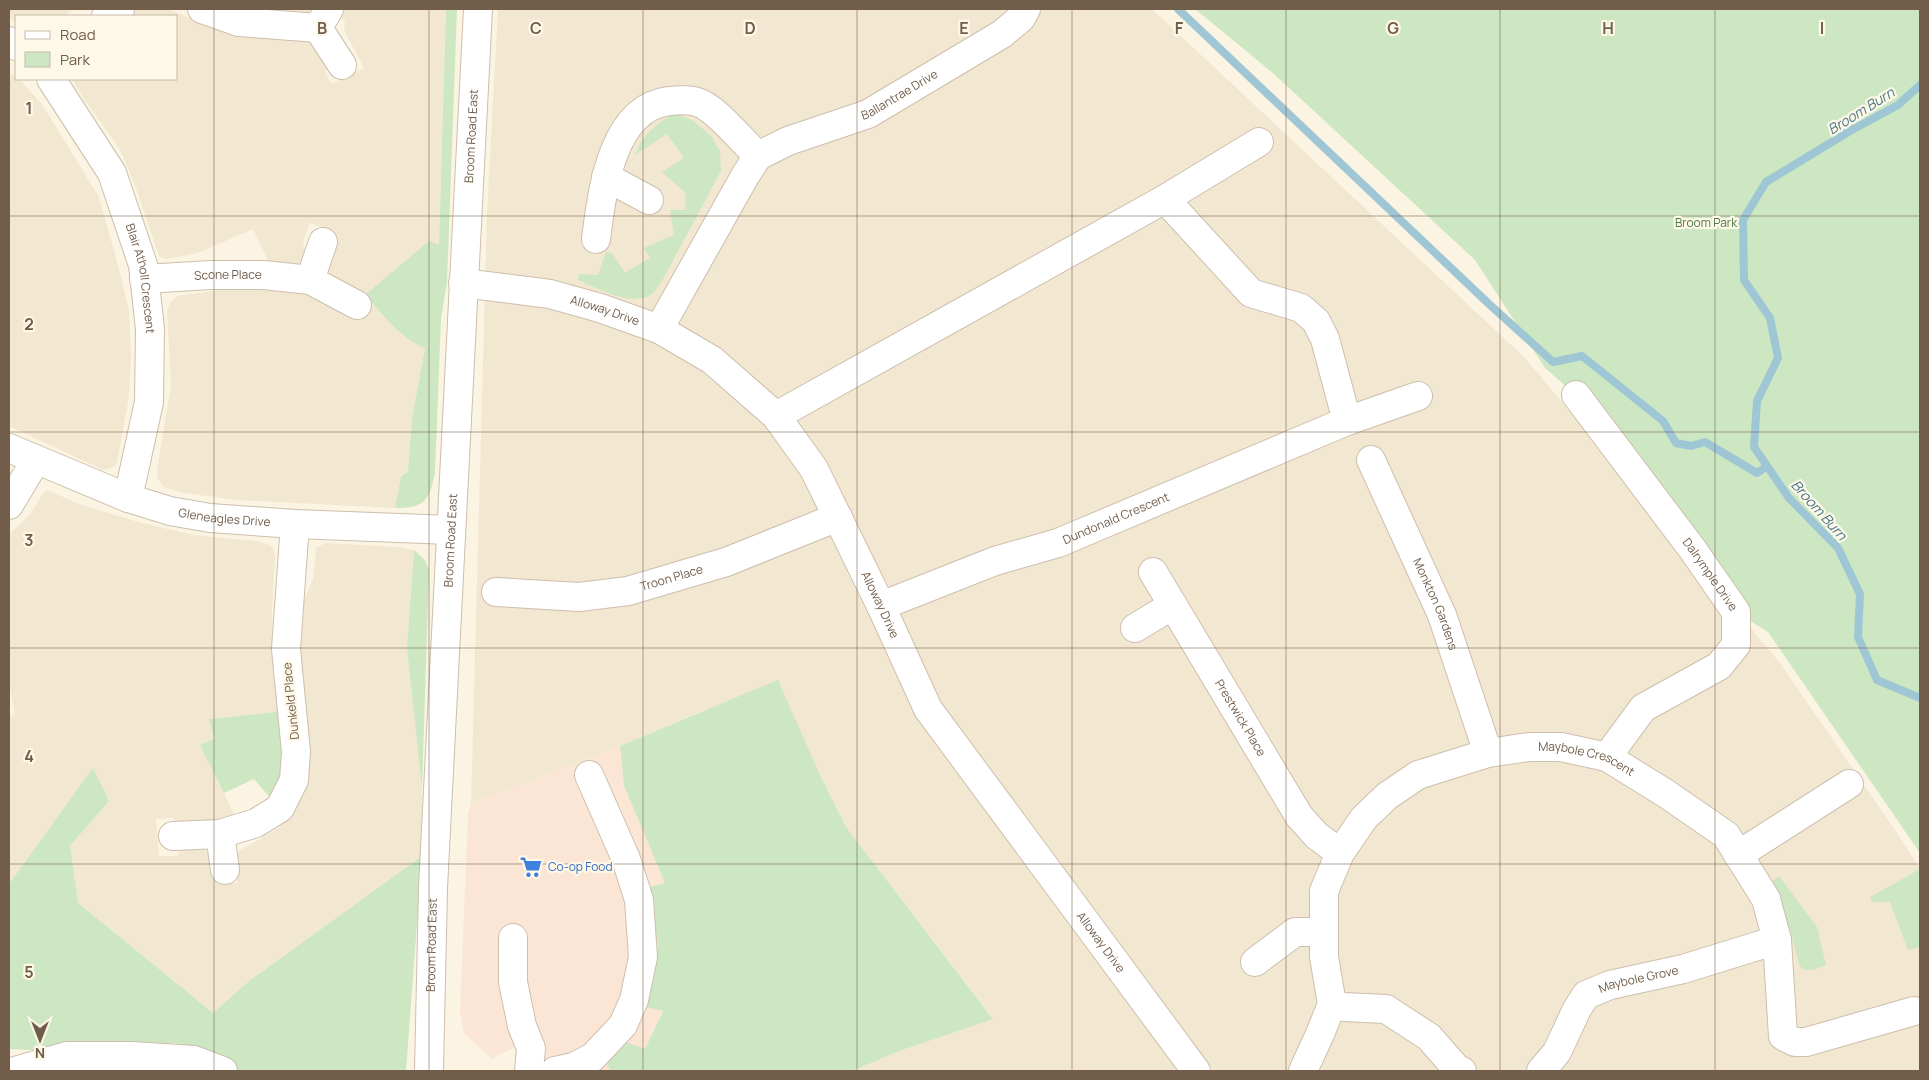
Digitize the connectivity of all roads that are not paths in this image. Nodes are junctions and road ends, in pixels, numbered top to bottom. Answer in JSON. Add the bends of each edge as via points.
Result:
{"nodes":[{"id":1,"x":120,"y":9,"type":"edge"},
{"id":2,"x":202,"y":9,"type":"edge"},
{"id":3,"x":478,"y":9,"type":"edge"},
{"id":4,"x":1026,"y":9,"type":"edge"},
{"id":5,"x":108,"y":15,"type":"edge"},
{"id":6,"x":324,"y":18,"type":"edge"},
{"id":7,"x":342,"y":65,"type":"dead end"},
{"id":8,"x":52,"y":80,"type":"edge"},
{"id":9,"x":1259,"y":142,"type":"dead end"},
{"id":10,"x":758,"y":156,"type":"junction"},
{"id":11,"x":606,"y":176,"type":"junction"},
{"id":12,"x":1164,"y":199,"type":"junction"},
{"id":13,"x":649,"y":200,"type":"dead end"},
{"id":14,"x":596,"y":239,"type":"dead end"},
{"id":15,"x":323,"y":242,"type":"dead end"},
{"id":16,"x":144,"y":279,"type":"junction"},
{"id":17,"x":310,"y":280,"type":"junction"},
{"id":18,"x":463,"y":283,"type":"junction"},
{"id":19,"x":357,"y":305,"type":"dead end"},
{"id":20,"x":659,"y":329,"type":"junction"},
{"id":21,"x":1576,"y":395,"type":"dead end"},
{"id":22,"x":1418,"y":396,"type":"dead end"},
{"id":23,"x":776,"y":416,"type":"junction"},
{"id":24,"x":1347,"y":421,"type":"junction"},
{"id":25,"x":9,"y":448,"type":"edge"},
{"id":26,"x":36,"y":460,"type":"junction"},
{"id":27,"x":1371,"y":460,"type":"dead end"},
{"id":28,"x":128,"y":498,"type":"junction"},
{"id":29,"x":9,"y":505,"type":"edge"},
{"id":30,"x":838,"y":517,"type":"junction"},
{"id":31,"x":295,"y":524,"type":"junction"},
{"id":32,"x":451,"y":530,"type":"junction"},
{"id":33,"x":1153,"y":572,"type":"dead end"},
{"id":34,"x":496,"y":592,"type":"dead end"},
{"id":35,"x":1173,"y":605,"type":"junction"},
{"id":36,"x":881,"y":606,"type":"junction"},
{"id":37,"x":1135,"y":628,"type":"dead end"},
{"id":38,"x":1488,"y":753,"type":"junction"},
{"id":39,"x":1607,"y":757,"type":"junction"},
{"id":40,"x":588,"y":775,"type":"dead end"},
{"id":41,"x":1849,"y":784,"type":"dead end"},
{"id":42,"x":220,"y":834,"type":"junction"},
{"id":43,"x":173,"y":836,"type":"dead end"},
{"id":44,"x":1340,"y":853,"type":"junction"},
{"id":45,"x":1738,"y":855,"type":"junction"},
{"id":46,"x":225,"y":870,"type":"dead end"},
{"id":47,"x":1324,"y":932,"type":"junction"},
{"id":48,"x":514,"y":938,"type":"dead end"},
{"id":49,"x":1777,"y":940,"type":"junction"},
{"id":50,"x":1255,"y":962,"type":"dead end"},
{"id":51,"x":1332,"y":1004,"type":"junction"},
{"id":52,"x":1914,"y":1011,"type":"dead end"},
{"id":53,"x":15,"y":1071,"type":"edge"},
{"id":54,"x":224,"y":1071,"type":"edge"},
{"id":55,"x":429,"y":1071,"type":"edge"},
{"id":56,"x":529,"y":1071,"type":"edge"},
{"id":57,"x":555,"y":1071,"type":"edge"},
{"id":58,"x":1196,"y":1071,"type":"edge"},
{"id":59,"x":1303,"y":1071,"type":"edge"},
{"id":60,"x":1462,"y":1071,"type":"edge"},
{"id":61,"x":1541,"y":1071,"type":"edge"}],
"edges":[{"from":1,"to":5,"type":"street"},
{"from":2,"to":6,"type":"street","via":[[239,22]]},
{"from":3,"to":18,"type":"street","name":"Broom Road East"},
{"from":4,"to":10,"type":"street","name":"Ballantrae Drive","via":[[1021,18],[1002,34],[868,114],[788,141]]},
{"from":6,"to":7,"type":"street"},
{"from":8,"to":16,"type":"street","name":"Blair Atholl Crescent","via":[[112,173],[143,265]]},
{"from":9,"to":12,"type":"street"},
{"from":10,"to":11,"type":"street","via":[[702,104],[684,100],[665,102],[653,104],[623,131]]},
{"from":10,"to":20,"type":"street"},
{"from":11,"to":13,"type":"street"},
{"from":11,"to":14,"type":"street"},
{"from":12,"to":23,"type":"street"},
{"from":12,"to":24,"type":"street","via":[[1251,293],[1301,308],[1316,321],[1325,339]]},
{"from":15,"to":17,"type":"street"},
{"from":16,"to":17,"type":"street","name":"Scone Place","via":[[264,275]]},
{"from":16,"to":28,"type":"street","name":"Blair Atholl Crescent","via":[[150,329],[149,402]]},
{"from":17,"to":19,"type":"street","name":"Scone Place"},
{"from":18,"to":20,"type":"street","name":"Alloway Drive","via":[[550,294]]},
{"from":18,"to":32,"type":"street","name":"Broom Road East"},
{"from":20,"to":23,"type":"street","name":"Alloway Drive","via":[[712,360]]},
{"from":21,"to":39,"type":"street","name":"Dalrymple Drive","via":[[1736,612],[1736,645],[1719,666],[1643,708]]},
{"from":22,"to":24,"type":"street","name":"Dundonald Crescent"},
{"from":23,"to":30,"type":"street","name":"Alloway Drive","via":[[814,469]]},
{"from":24,"to":36,"type":"street","name":"Dundonald Crescent","via":[[1058,542],[995,561]]},
{"from":25,"to":26,"type":"street","name":"Gleneagles Drive"},
{"from":26,"to":28,"type":"street","name":"Gleneagles Drive"},
{"from":26,"to":29,"type":"street"},
{"from":27,"to":38,"type":"street","name":"Monkton Gardens","via":[[1442,615]]},
{"from":28,"to":31,"type":"street","name":"Gleneagles Drive","via":[[170,511],[210,518]]},
{"from":30,"to":34,"type":"street","name":"Troon Place","via":[[726,562],[628,591],[579,597]]},
{"from":30,"to":36,"type":"street","name":"Alloway Drive"},
{"from":31,"to":32,"type":"street","name":"Gleneagles Drive"},
{"from":31,"to":42,"type":"street","name":"Dunkeld Place","via":[[286,649],[296,752],[294,780],[280,808],[256,823]]},
{"from":32,"to":55,"type":"street","name":"Broom Road East","via":[[433,888]]},
{"from":33,"to":35,"type":"street","name":"Prestwick Place"},
{"from":35,"to":37,"type":"street"},
{"from":35,"to":44,"type":"street","name":"Prestwick Place","via":[[1299,816],[1317,836]]},
{"from":36,"to":58,"type":"street","name":"Alloway Drive","via":[[928,709]]},
{"from":38,"to":39,"type":"street","name":"Maybole Crescent","via":[[1529,747],[1562,748]]},
{"from":38,"to":44,"type":"street","name":"Maybole Crescent","via":[[1418,775],[1387,796],[1364,818]]},
{"from":39,"to":45,"type":"street","name":"Maybole Crescent","via":[[1726,835]]},
{"from":40,"to":57,"type":"street","via":[[626,859],[639,900],[643,957],[634,1000],[623,1025],[592,1057],[574,1067]]},
{"from":41,"to":45,"type":"street"},
{"from":42,"to":43,"type":"street","name":"Dunkeld Place"},
{"from":42,"to":46,"type":"street"},
{"from":44,"to":47,"type":"street","name":"Maybole Crescent","via":[[1324,891]]},
{"from":45,"to":49,"type":"street","name":"Maybole Crescent","via":[[1766,899]]},
{"from":47,"to":50,"type":"street","via":[[1295,932]]},
{"from":47,"to":51,"type":"street","name":"Maybole Crescent","via":[[1324,957]]},
{"from":48,"to":56,"type":"street","via":[[514,982],[522,1026],[531,1048]]},
{"from":49,"to":52,"type":"street","name":"Maybole Crescent","via":[[1783,1036],[1796,1042],[1806,1042]]},
{"from":49,"to":61,"type":"street","name":"Maybole Grove","via":[[1683,969],[1610,985],[1586,995],[1558,1052]]},
{"from":51,"to":59,"type":"street"},
{"from":51,"to":60,"type":"street","via":[[1386,1009],[1429,1037]]},
{"from":53,"to":54,"type":"street","via":[[67,1056],[150,1056],[194,1060]]}]}
